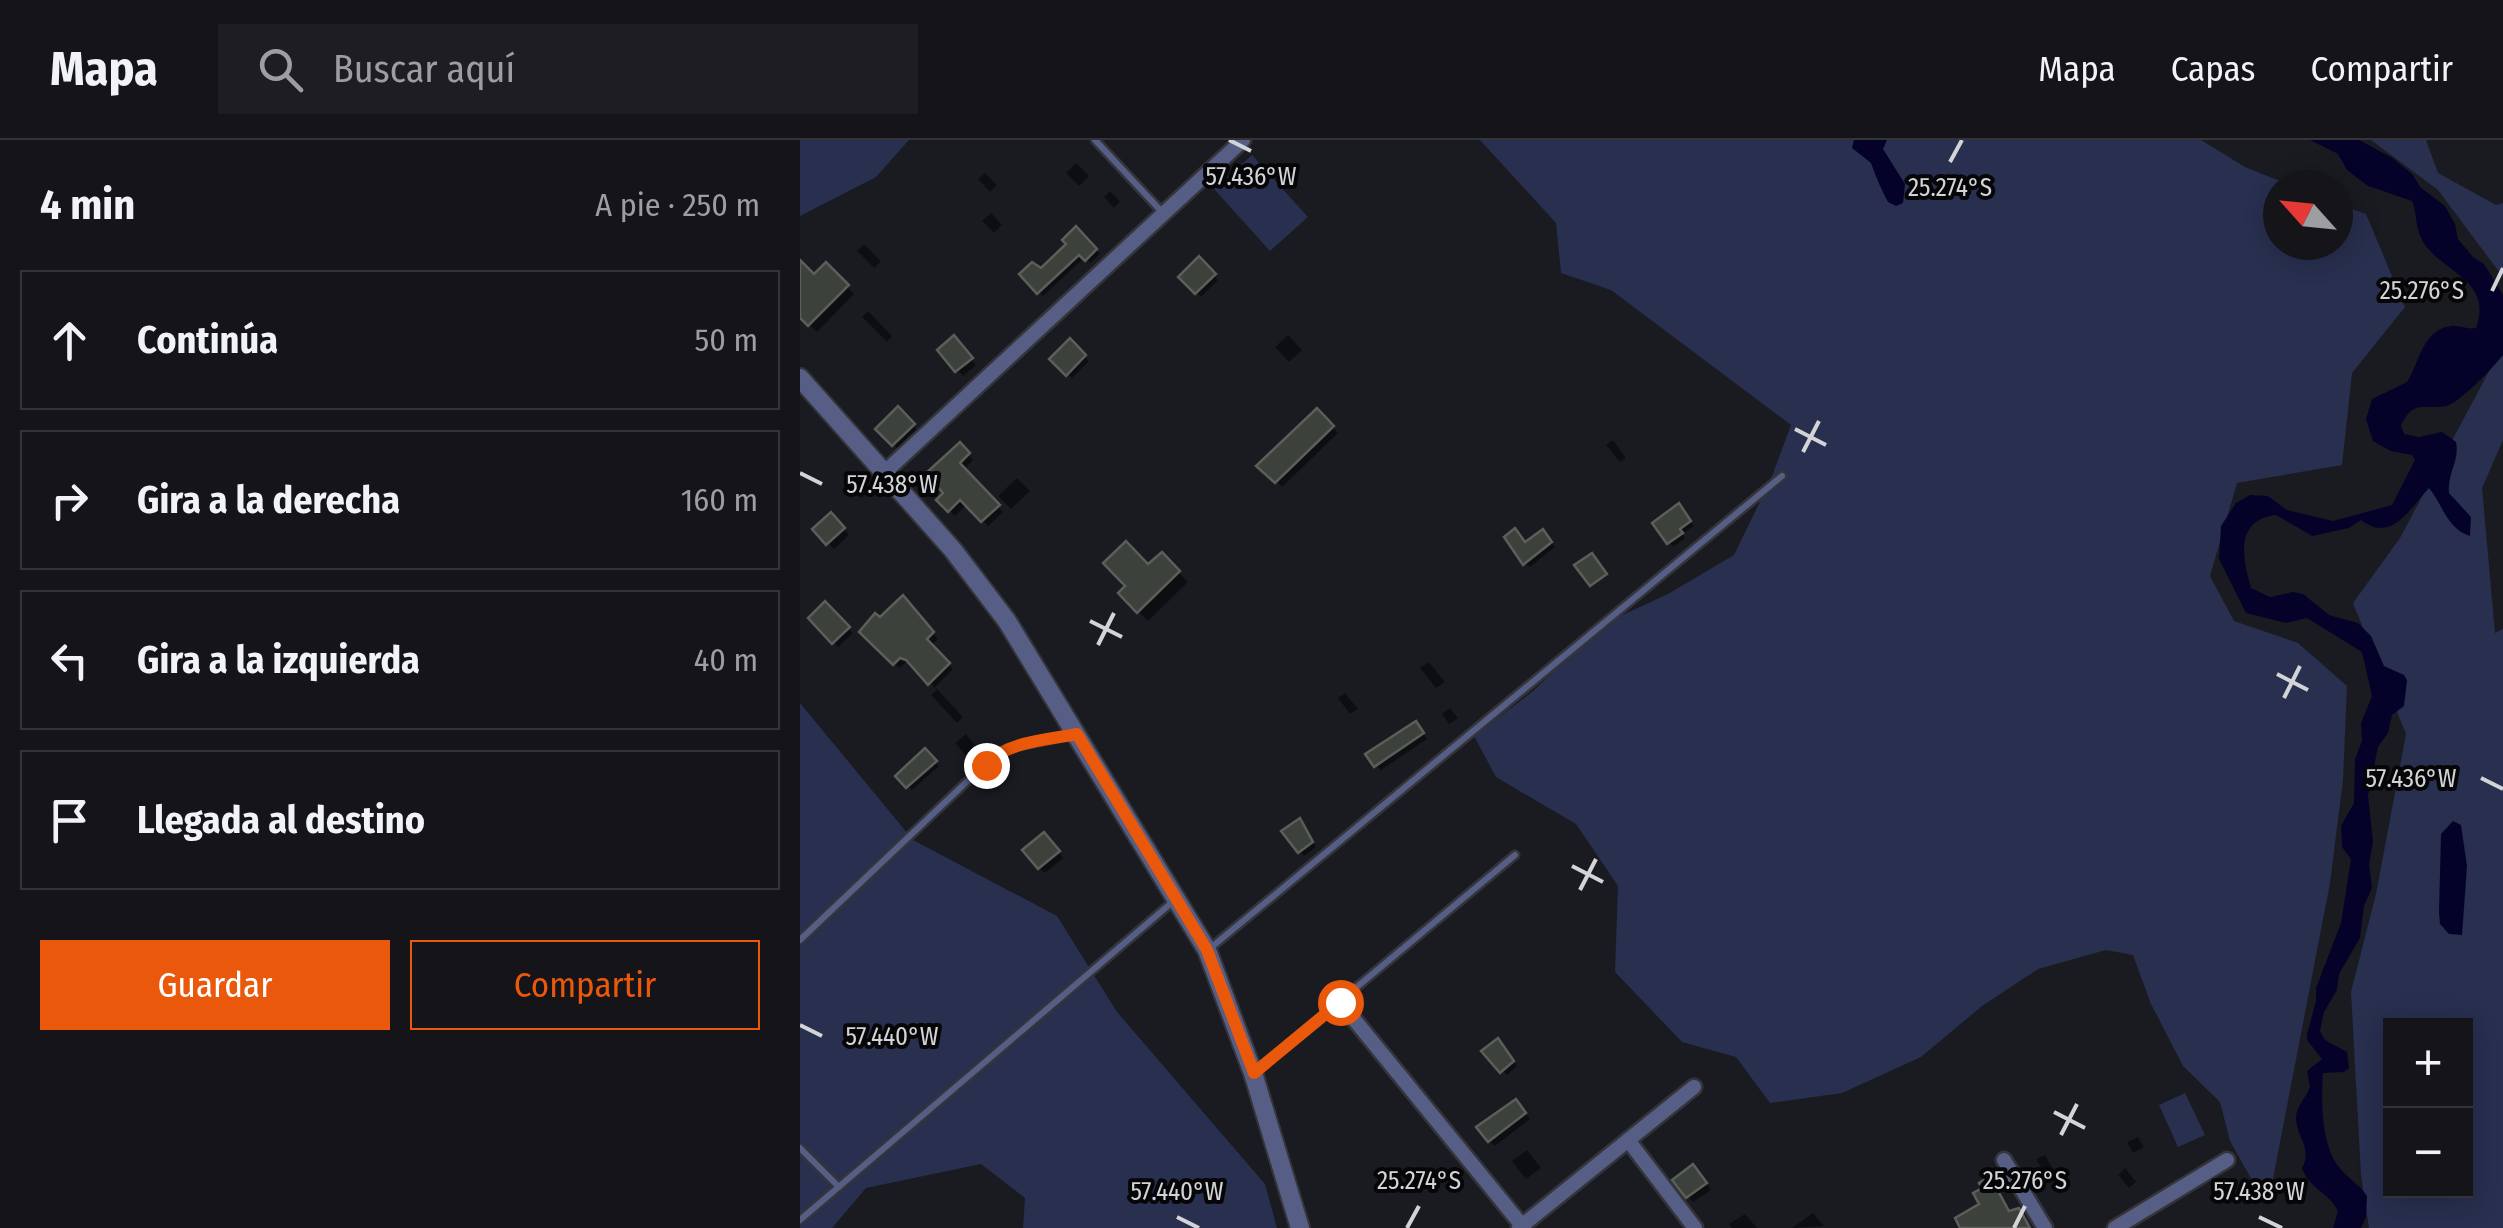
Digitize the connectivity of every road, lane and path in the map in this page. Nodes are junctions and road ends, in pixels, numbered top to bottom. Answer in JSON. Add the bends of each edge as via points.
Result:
{"nodes":[{"id":1,"x":1095,"y":140,"type":"edge"},
{"id":2,"x":1243,"y":140,"type":"edge"},
{"id":3,"x":1164,"y":214,"type":"junction"},
{"id":4,"x":800,"y":378,"type":"edge"},
{"id":5,"x":885,"y":472,"type":"junction"},
{"id":6,"x":1782,"y":476,"type":"dead end"},
{"id":7,"x":1077,"y":734,"type":"junction"},
{"id":8,"x":1515,"y":855,"type":"dead end"},
{"id":9,"x":1176,"y":899,"type":"junction"},
{"id":10,"x":800,"y":940,"type":"edge"},
{"id":11,"x":1207,"y":950,"type":"junction"},
{"id":12,"x":1340,"y":1002,"type":"junction"},
{"id":13,"x":1254,"y":1073,"type":"junction"},
{"id":14,"x":1694,"y":1087,"type":"dead end"},
{"id":15,"x":1628,"y":1140,"type":"junction"},
{"id":16,"x":800,"y":1148,"type":"edge"},
{"id":17,"x":2004,"y":1160,"type":"dead end"},
{"id":18,"x":2227,"y":1160,"type":"dead end"},
{"id":19,"x":838,"y":1187,"type":"junction"},
{"id":20,"x":800,"y":1220,"type":"edge"},
{"id":21,"x":1522,"y":1227,"type":"edge"},
{"id":22,"x":1300,"y":1228,"type":"edge"},
{"id":23,"x":1695,"y":1228,"type":"edge"},
{"id":24,"x":2045,"y":1228,"type":"edge"},
{"id":25,"x":2116,"y":1228,"type":"edge"}],
"edges":[{"from":1,"to":3,"type":"lane"},
{"from":2,"to":3,"type":"street"},
{"from":3,"to":5,"type":"street"},
{"from":4,"to":5,"type":"street"},
{"from":5,"to":7,"type":"street","via":[[1006,620]]},
{"from":6,"to":11,"type":"lane"},
{"from":7,"to":9,"type":"street"},
{"from":7,"to":10,"type":"lane","via":[[996,754]]},
{"from":8,"to":12,"type":"lane"},
{"from":9,"to":11,"type":"street"},
{"from":9,"to":19,"type":"lane"},
{"from":11,"to":13,"type":"street"},
{"from":12,"to":13,"type":"lane"},
{"from":12,"to":21,"type":"street"},
{"from":13,"to":22,"type":"street"},
{"from":14,"to":15,"type":"street"},
{"from":15,"to":21,"type":"street"},
{"from":15,"to":23,"type":"street"},
{"from":16,"to":19,"type":"lane"},
{"from":17,"to":24,"type":"street"},
{"from":18,"to":25,"type":"street"},
{"from":19,"to":20,"type":"lane"}]}
